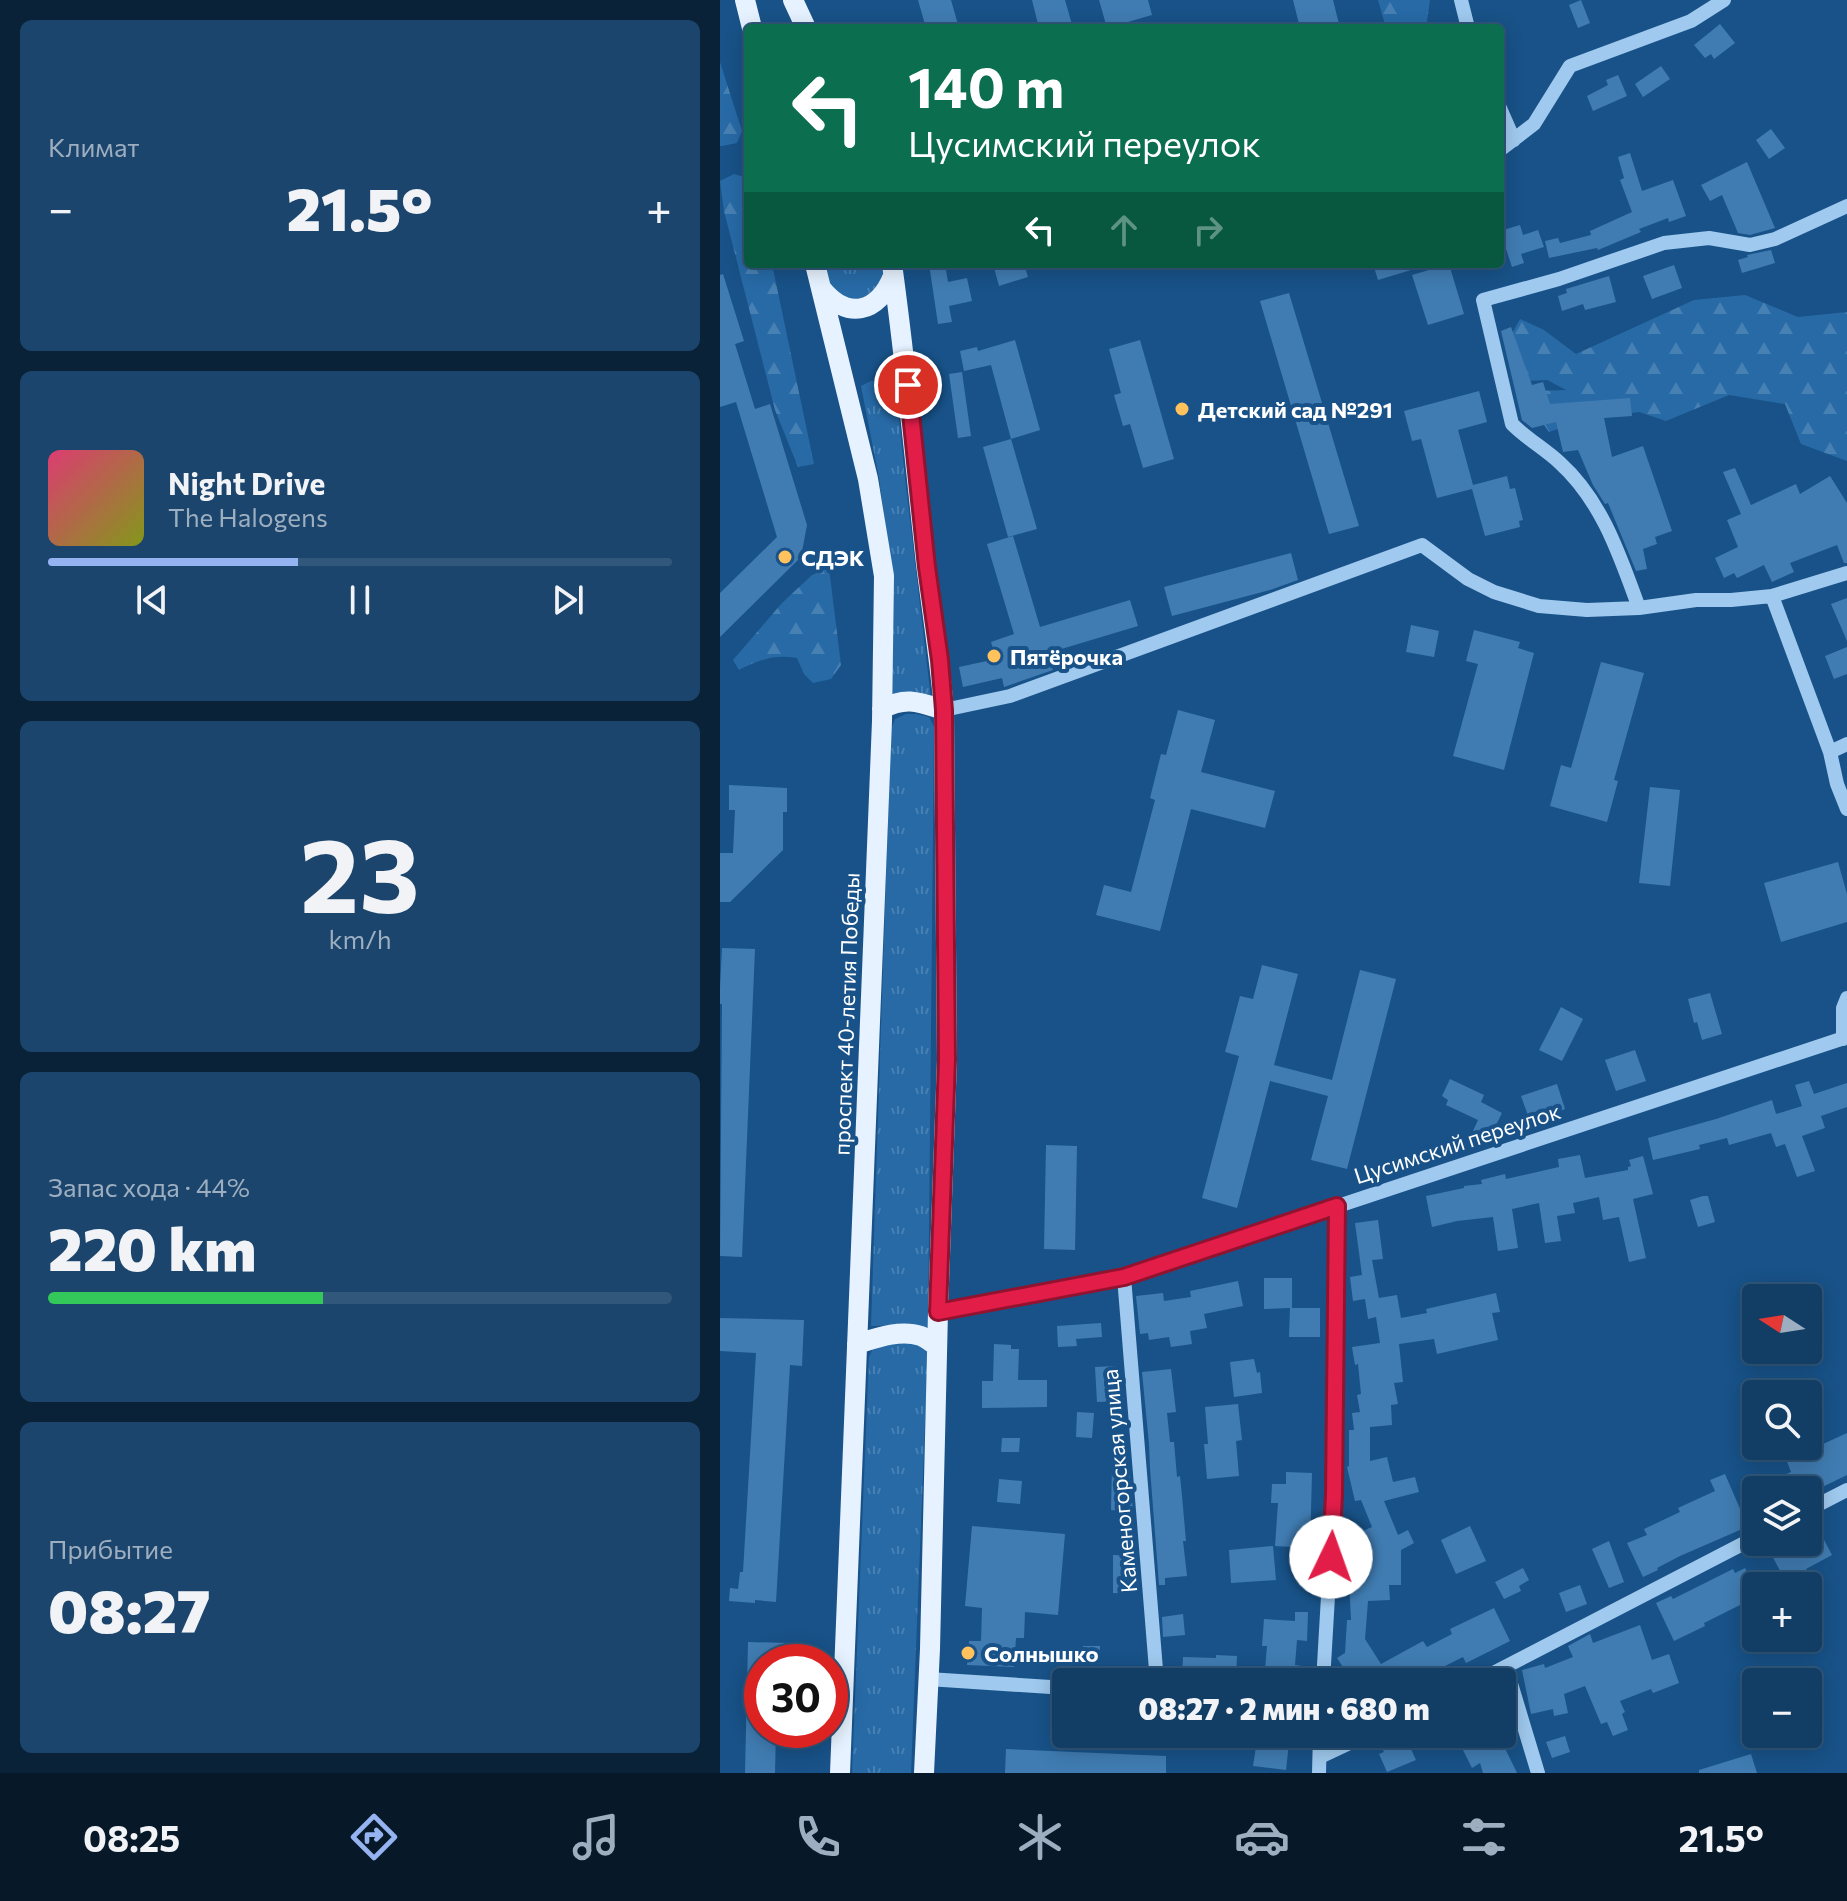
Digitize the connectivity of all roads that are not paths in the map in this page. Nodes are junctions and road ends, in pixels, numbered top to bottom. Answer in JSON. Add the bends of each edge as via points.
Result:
{"nodes":[{"id":1,"x":745,"y":0,"type":"edge"},
{"id":2,"x":793,"y":0,"type":"edge"},
{"id":3,"x":1461,"y":0,"type":"edge"},
{"id":4,"x":1724,"y":0,"type":"edge"},
{"id":5,"x":751,"y":24,"type":"edge"},
{"id":6,"x":804,"y":24,"type":"edge"},
{"id":7,"x":1467,"y":24,"type":"edge"},
{"id":8,"x":1504,"y":117,"type":"edge"},
{"id":9,"x":1514,"y":140,"type":"junction"},
{"id":10,"x":1504,"y":147,"type":"edge"},
{"id":11,"x":1847,"y":206,"type":"edge"},
{"id":12,"x":893,"y":270,"type":"edge"},
{"id":13,"x":818,"y":272,"type":"edge"},
{"id":14,"x":1847,"y":573,"type":"edge"},
{"id":15,"x":1772,"y":596,"type":"junction"},
{"id":16,"x":1639,"y":608,"type":"junction"},
{"id":17,"x":882,"y":709,"type":"junction"},
{"id":18,"x":944,"y":710,"type":"junction"},
{"id":19,"x":1847,"y":744,"type":"edge"},
{"id":20,"x":1830,"y":752,"type":"junction"},
{"id":21,"x":1847,"y":809,"type":"edge"},
{"id":22,"x":1847,"y":998,"type":"edge"},
{"id":23,"x":1845,"y":1038,"type":"edge"},
{"id":24,"x":1337,"y":1206,"type":"junction"},
{"id":25,"x":1124,"y":1277,"type":"junction"},
{"id":26,"x":938,"y":1312,"type":"junction"},
{"id":27,"x":857,"y":1344,"type":"junction"},
{"id":28,"x":937,"y":1346,"type":"junction"},
{"id":29,"x":1847,"y":1490,"type":"edge"},
{"id":30,"x":1822,"y":1503,"type":"edge"},
{"id":31,"x":1742,"y":1544,"type":"edge"},
{"id":32,"x":1506,"y":1667,"type":"joint"},
{"id":33,"x":1156,"y":1668,"type":"edge"},
{"id":34,"x":1324,"y":1668,"type":"edge"},
{"id":35,"x":928,"y":1679,"type":"junction"},
{"id":36,"x":1052,"y":1687,"type":"edge"},
{"id":37,"x":1320,"y":1748,"type":"edge"},
{"id":38,"x":1339,"y":1748,"type":"edge"},
{"id":39,"x":1320,"y":1757,"type":"junction"},
{"id":40,"x":840,"y":1773,"type":"edge"},
{"id":41,"x":924,"y":1773,"type":"edge"},
{"id":42,"x":1319,"y":1773,"type":"edge"},
{"id":43,"x":1538,"y":1773,"type":"edge"}],
"edges":[{"from":1,"to":5,"type":"main road"},
{"from":2,"to":6,"type":"main road"},
{"from":3,"to":7,"type":"street"},
{"from":4,"to":9,"type":"street","via":[[1691,21],[1570,66],[1534,124]]},
{"from":8,"to":9,"type":"street"},
{"from":9,"to":10,"type":"street"},
{"from":11,"to":16,"type":"street","via":[[1775,239],[1750,245],[1709,238],[1664,243],[1483,300],[1512,424],[1587,493],[1614,539]]},
{"from":12,"to":13,"type":"main road","via":[[884,296],[862,308],[834,303]]},
{"from":12,"to":18,"type":"main road"},
{"from":13,"to":17,"type":"main road","name":"проспект 40-летия Победы","via":[[868,479],[884,576]]},
{"from":14,"to":15,"type":"street"},
{"from":15,"to":16,"type":"street"},
{"from":15,"to":20,"type":"street"},
{"from":16,"to":18,"type":"street","via":[[1539,606],[1468,579],[1422,545],[1010,696]]},
{"from":17,"to":18,"type":"main road","via":[[897,701]]},
{"from":17,"to":27,"type":"main road","name":"проспект 40-летия Победы"},
{"from":18,"to":26,"type":"main road","via":[[947,1060]]},
{"from":19,"to":20,"type":"street"},
{"from":20,"to":21,"type":"street"},
{"from":22,"to":23,"type":"street"},
{"from":23,"to":24,"type":"street","name":"Цусимский переулок"},
{"from":24,"to":25,"type":"street","name":"Цусимский переулок"},
{"from":24,"to":34,"type":"street","via":[[1334,1494]]},
{"from":25,"to":26,"type":"street","name":"Цусимский переулок"},
{"from":25,"to":33,"type":"street","name":"Каменогорская улица"},
{"from":26,"to":28,"type":"main road"},
{"from":27,"to":28,"type":"main road","via":[[900,1334],[920,1336]]},
{"from":27,"to":40,"type":"main road","name":"проспект 40-летия Победы"},
{"from":28,"to":35,"type":"main road"},
{"from":29,"to":30,"type":"street"},
{"from":31,"to":32,"type":"street"},
{"from":32,"to":43,"type":"street"},
{"from":35,"to":36,"type":"street"},
{"from":35,"to":41,"type":"main road"},
{"from":37,"to":39,"type":"street"},
{"from":38,"to":39,"type":"street"},
{"from":39,"to":42,"type":"street"}]}
